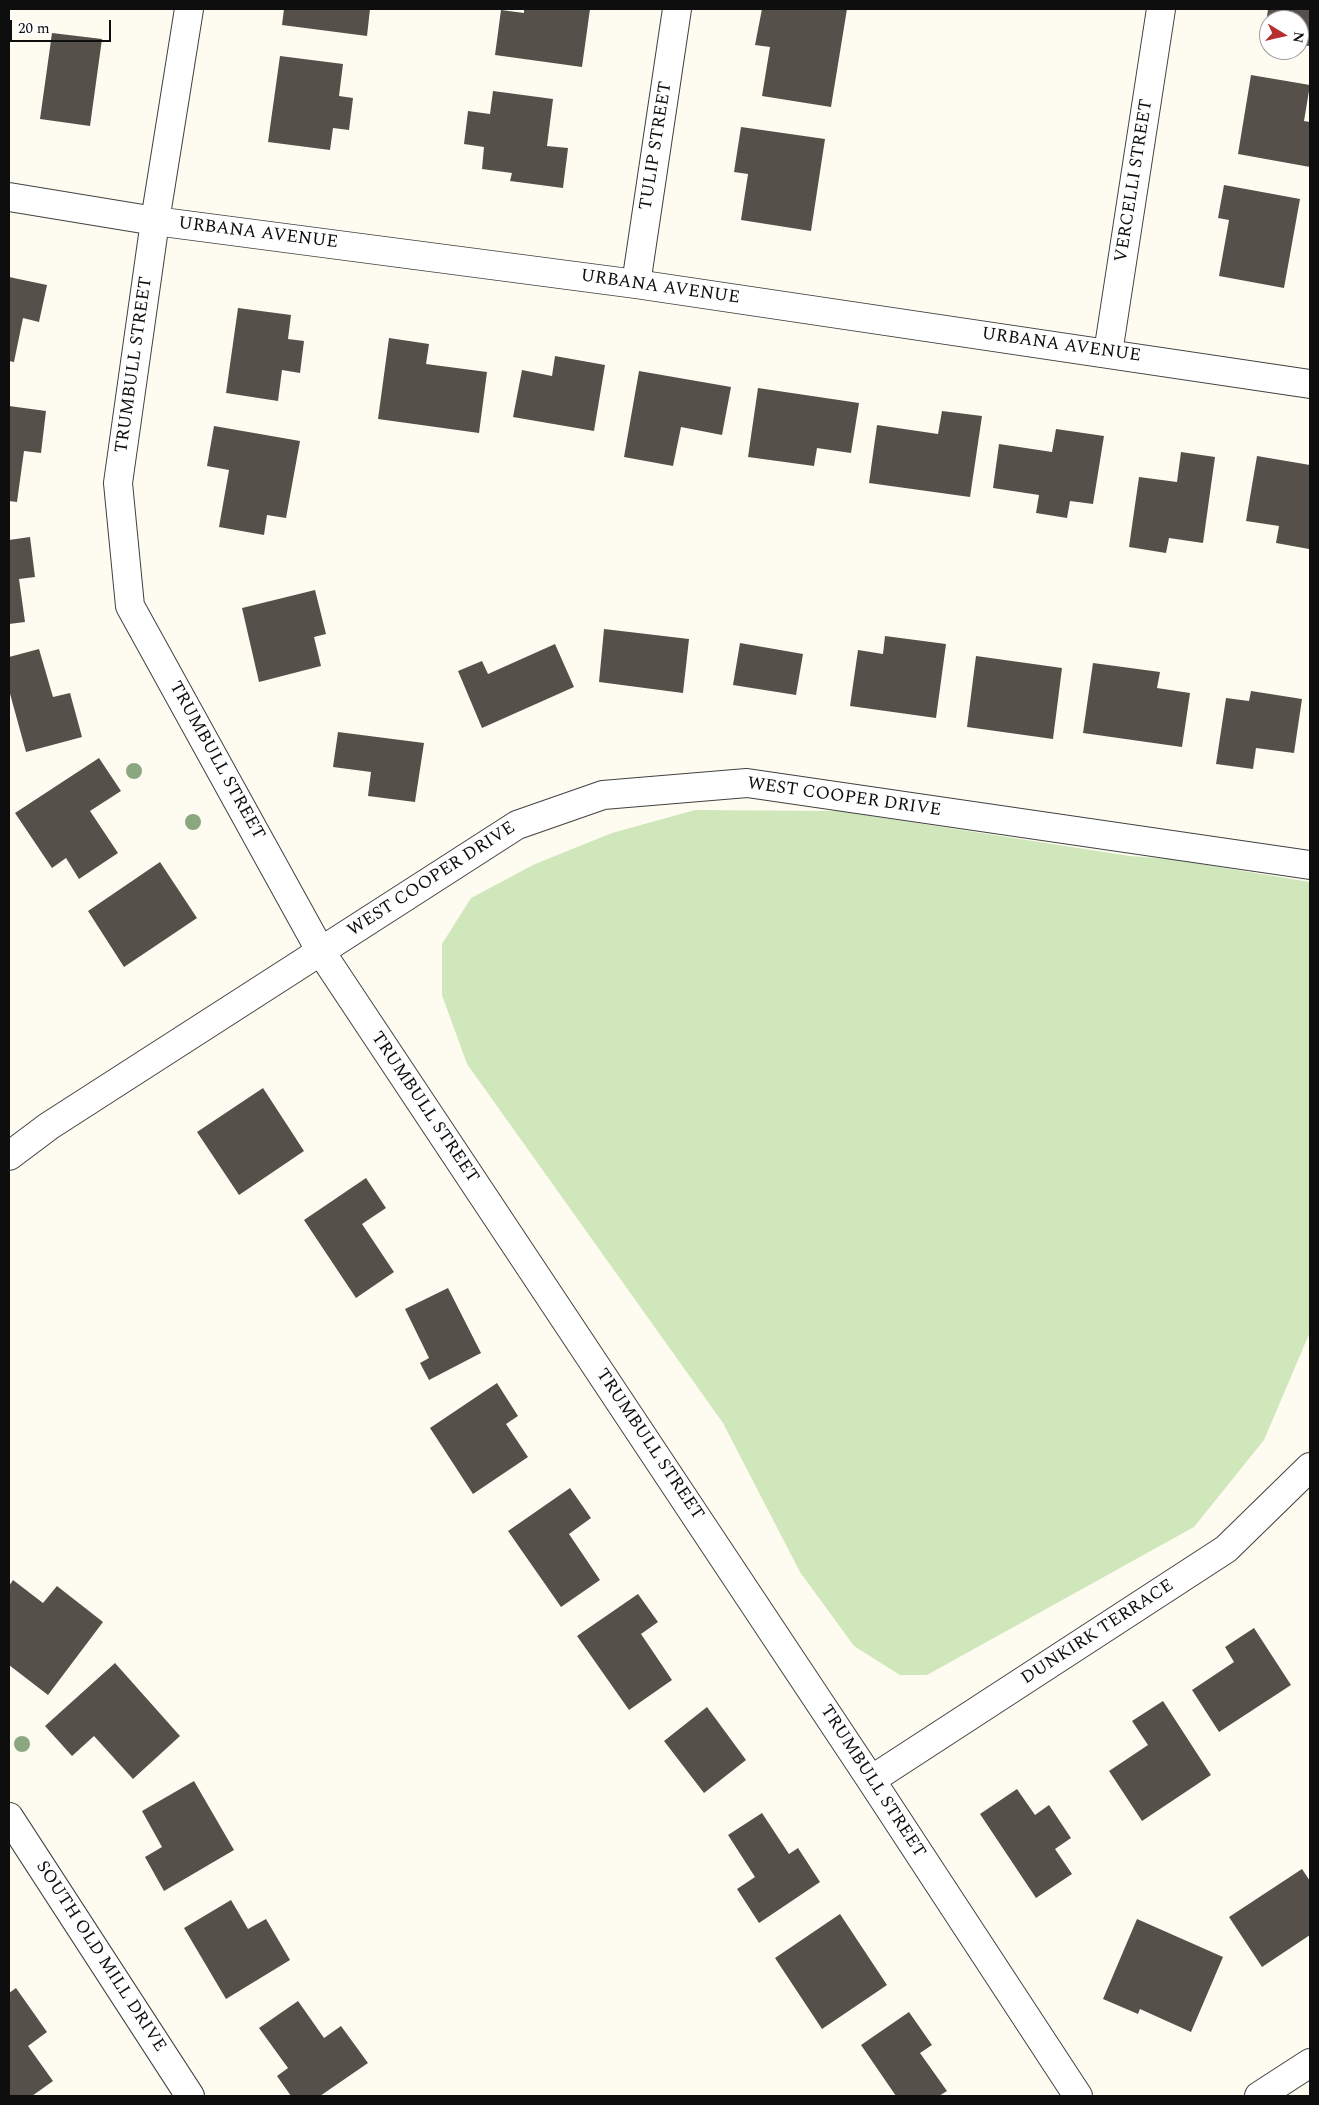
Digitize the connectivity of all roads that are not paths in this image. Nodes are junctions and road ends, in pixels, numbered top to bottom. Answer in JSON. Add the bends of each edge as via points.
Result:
{"nodes":[{"id":1,"x":189,"y":9,"type":"edge"},
{"id":2,"x":677,"y":9,"type":"edge"},
{"id":3,"x":1161,"y":9,"type":"edge"},
{"id":4,"x":9,"y":197,"type":"edge"},
{"id":5,"x":155,"y":221,"type":"junction"},
{"id":6,"x":636,"y":284,"type":"junction"},
{"id":7,"x":1108,"y":353,"type":"junction"},
{"id":8,"x":1310,"y":384,"type":"edge"},
{"id":9,"x":1310,"y":865,"type":"edge"},
{"id":10,"x":320,"y":952,"type":"junction"},
{"id":11,"x":9,"y":1156,"type":"edge"},
{"id":12,"x":1310,"y":1467,"type":"edge"},
{"id":13,"x":871,"y":1780,"type":"junction"},
{"id":14,"x":9,"y":1817,"type":"edge"},
{"id":15,"x":1310,"y":2063,"type":"edge"},
{"id":16,"x":190,"y":2096,"type":"edge"},
{"id":17,"x":1078,"y":2096,"type":"edge"},
{"id":18,"x":1259,"y":2096,"type":"edge"}],
"edges":[{"from":1,"to":5,"type":"street","name":"TRUMBULL STREET"},
{"from":2,"to":6,"type":"street","name":"TULIP STREET"},
{"from":3,"to":7,"type":"street","name":"VERCELLI STREET"},
{"from":4,"to":5,"type":"street","name":"URBANA AVENUE"},
{"from":5,"to":6,"type":"street","name":"URBANA AVENUE"},
{"from":5,"to":10,"type":"street","name":"TRUMBULL STREET","via":[[118,484],[130,606]]},
{"from":6,"to":7,"type":"street","name":"URBANA AVENUE"},
{"from":7,"to":8,"type":"street","name":"URBANA AVENUE"},
{"from":9,"to":10,"type":"street","name":"WEST COOPER DRIVE","via":[[747,783],[602,794],[517,824]]},
{"from":10,"to":11,"type":"street","name":"WEST COOPER DRIVE","via":[[49,1126]]},
{"from":10,"to":13,"type":"street","name":"TRUMBULL STREET"},
{"from":12,"to":13,"type":"street","name":"DUNKIRK TERRACE","via":[[1226,1550]]},
{"from":13,"to":17,"type":"street","name":"TRUMBULL STREET"},
{"from":14,"to":16,"type":"street","name":"SOUTH OLD MILL DRIVE"},
{"from":15,"to":18,"type":"street"}]}
